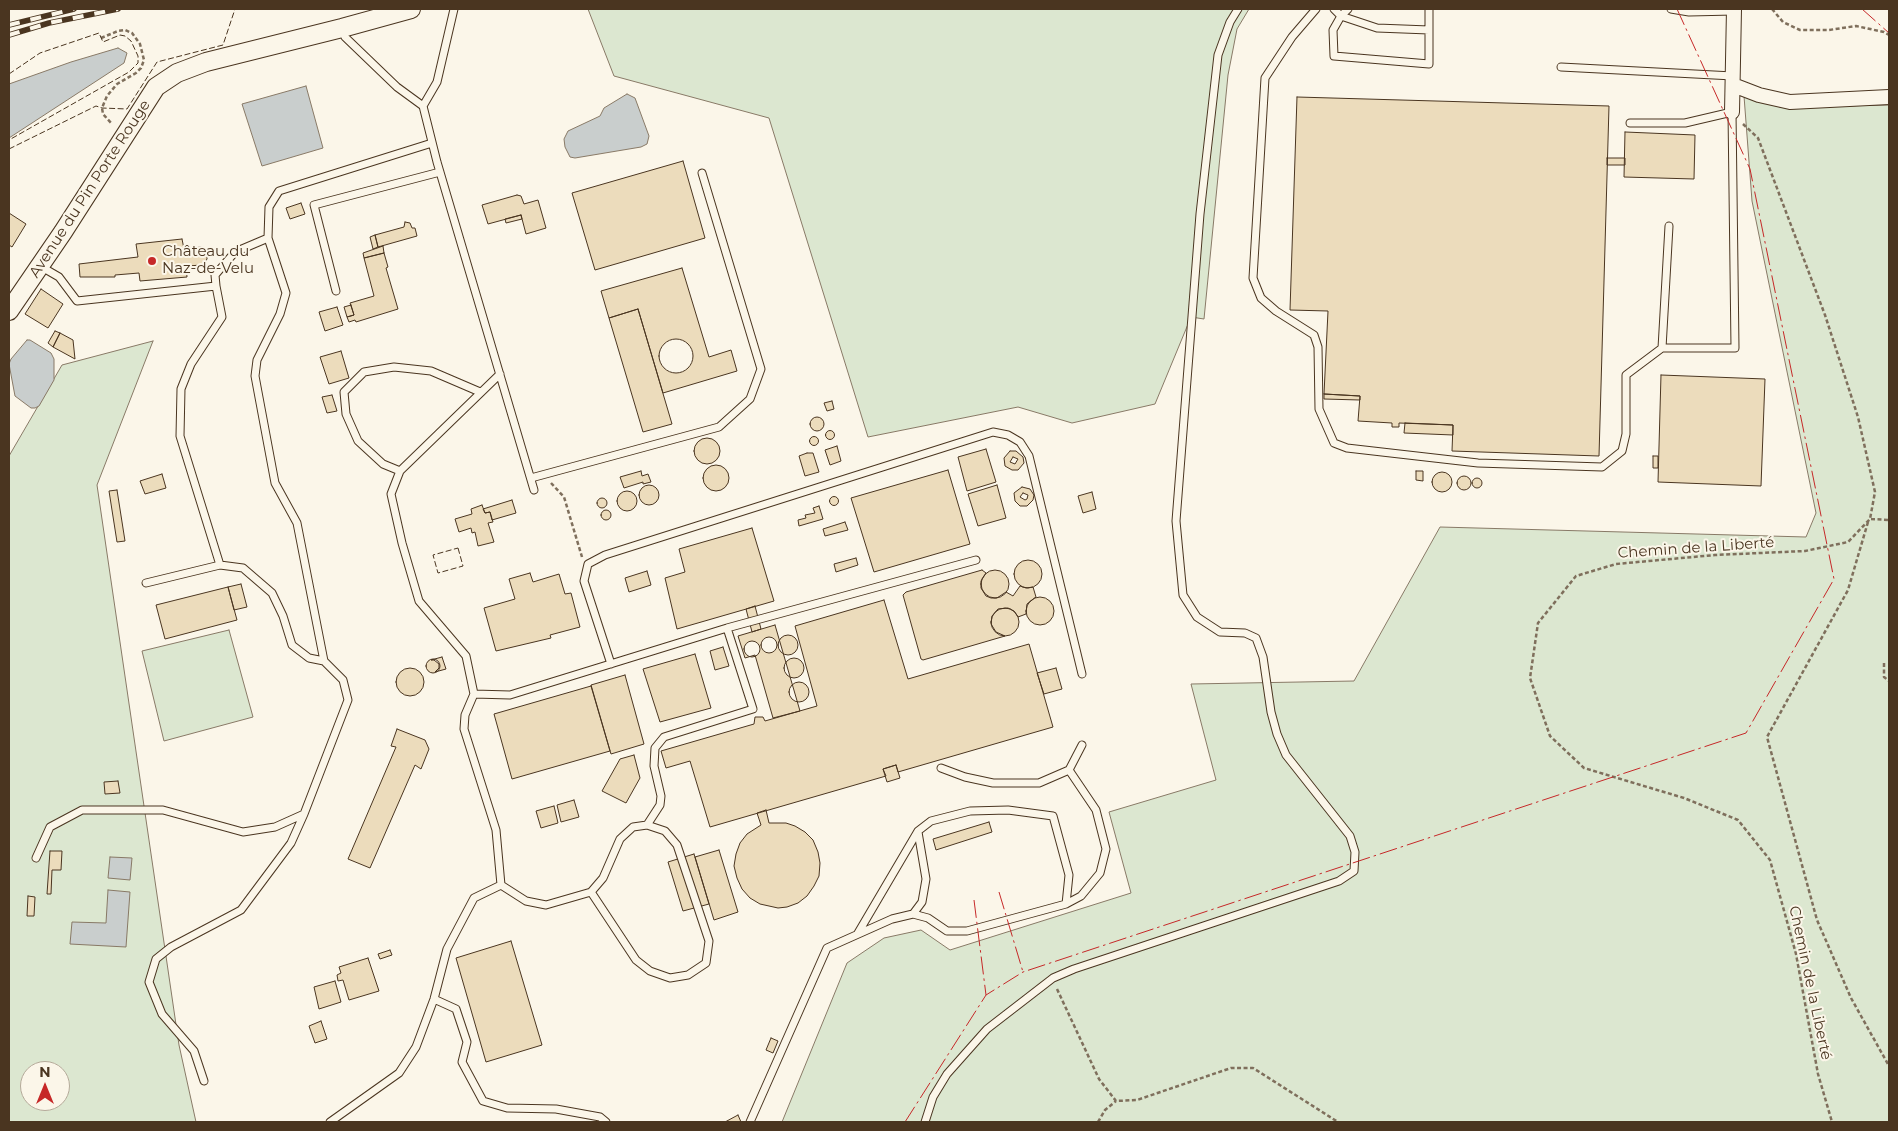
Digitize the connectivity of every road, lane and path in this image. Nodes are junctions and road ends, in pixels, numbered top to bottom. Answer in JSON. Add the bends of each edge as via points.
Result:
{"nodes":[{"id":1,"x":411,"y":9,"type":"edge"},
{"id":2,"x":454,"y":9,"type":"edge"},
{"id":3,"x":1238,"y":9,"type":"edge"},
{"id":4,"x":1316,"y":9,"type":"edge"},
{"id":5,"x":1334,"y":9,"type":"edge"},
{"id":6,"x":1348,"y":9,"type":"edge"},
{"id":7,"x":1429,"y":9,"type":"edge"},
{"id":8,"x":1671,"y":9,"type":"edge"},
{"id":9,"x":1772,"y":9,"type":"edge"},
{"id":10,"x":1734,"y":10,"type":"edge"},
{"id":11,"x":1341,"y":16,"type":"junction"},
{"id":12,"x":342,"y":28,"type":"junction"},
{"id":13,"x":1429,"y":30,"type":"junction"},
{"id":14,"x":1889,"y":35,"type":"edge"},
{"id":15,"x":101,"y":38,"type":"dead end"},
{"id":16,"x":1561,"y":67,"type":"dead end"},
{"id":17,"x":1733,"y":81,"type":"junction"},
{"id":18,"x":1889,"y":97,"type":"edge"},
{"id":19,"x":422,"y":106,"type":"junction"},
{"id":20,"x":1732,"y":112,"type":"junction"},
{"id":21,"x":1630,"y":123,"type":"dead end"},
{"id":22,"x":126,"y":133,"type":"junction"},
{"id":23,"x":432,"y":143,"type":"junction"},
{"id":24,"x":440,"y":172,"type":"junction"},
{"id":25,"x":702,"y":173,"type":"dead end"},
{"id":26,"x":1669,"y":226,"type":"dead end"},
{"id":27,"x":268,"y":238,"type":"junction"},
{"id":28,"x":40,"y":266,"type":"junction"},
{"id":29,"x":216,"y":286,"type":"junction"},
{"id":30,"x":336,"y":291,"type":"dead end"},
{"id":31,"x":9,"y":311,"type":"edge"},
{"id":32,"x":1662,"y":348,"type":"junction"},
{"id":33,"x":500,"y":374,"type":"junction"},
{"id":34,"x":480,"y":392,"type":"junction"},
{"id":35,"x":400,"y":471,"type":"junction"},
{"id":36,"x":531,"y":478,"type":"junction"},
{"id":37,"x":534,"y":490,"type":"dead end"},
{"id":38,"x":1869,"y":520,"type":"junction"},
{"id":39,"x":1889,"y":520,"type":"edge"},
{"id":40,"x":976,"y":560,"type":"dead end"},
{"id":41,"x":588,"y":564,"type":"junction"},
{"id":42,"x":220,"y":565,"type":"junction"},
{"id":43,"x":146,"y":583,"type":"dead end"},
{"id":44,"x":727,"y":628,"type":"junction"},
{"id":45,"x":324,"y":661,"type":"junction"},
{"id":46,"x":1884,"y":663,"type":"dead end"},
{"id":47,"x":611,"y":664,"type":"junction"},
{"id":48,"x":1082,"y":674,"type":"dead end"},
{"id":49,"x":1889,"y":681,"type":"edge"},
{"id":50,"x":474,"y":694,"type":"junction"},
{"id":51,"x":1082,"y":744,"type":"dead end"},
{"id":52,"x":941,"y":768,"type":"dead end"},
{"id":53,"x":1069,"y":770,"type":"junction"},
{"id":54,"x":304,"y":814,"type":"junction"},
{"id":55,"x":647,"y":825,"type":"junction"},
{"id":56,"x":918,"y":831,"type":"junction"},
{"id":57,"x":36,"y":858,"type":"dead end"},
{"id":58,"x":501,"y":885,"type":"junction"},
{"id":59,"x":591,"y":892,"type":"junction"},
{"id":60,"x":1066,"y":904,"type":"junction"},
{"id":61,"x":913,"y":914,"type":"junction"},
{"id":62,"x":858,"y":933,"type":"junction"},
{"id":63,"x":1053,"y":978,"type":"junction"},
{"id":64,"x":434,"y":999,"type":"junction"},
{"id":65,"x":1889,"y":1066,"type":"edge"},
{"id":66,"x":204,"y":1081,"type":"dead end"},
{"id":67,"x":1116,"y":1101,"type":"junction"},
{"id":68,"x":330,"y":1122,"type":"edge"},
{"id":69,"x":606,"y":1122,"type":"edge"},
{"id":70,"x":750,"y":1122,"type":"edge"},
{"id":71,"x":925,"y":1122,"type":"edge"},
{"id":72,"x":1098,"y":1122,"type":"edge"},
{"id":73,"x":1338,"y":1122,"type":"edge"},
{"id":74,"x":1832,"y":1122,"type":"edge"}],
"edges":[{"from":1,"to":12,"type":"street","name":"Avenue du Pin Porte Rouge"},
{"from":2,"to":19,"type":"lane","via":[[437,82]]},
{"from":3,"to":63,"type":"lane","via":[[1218,55],[1200,214],[1176,521],[1183,595],[1197,617],[1220,632],[1245,632],[1256,638],[1263,657],[1271,712],[1280,741],[1286,754],[1350,836],[1355,852],[1354,871],[1340,881]]},
{"from":4,"to":32,"type":"lane","via":[[1292,37],[1265,78],[1253,278],[1261,298],[1314,336],[1318,347],[1319,409],[1334,443],[1347,448],[1478,463],[1602,467],[1622,452],[1626,434],[1626,374]]},
{"from":5,"to":11,"type":"lane"},
{"from":6,"to":11,"type":"lane"},
{"from":7,"to":13,"type":"lane"},
{"from":8,"to":10,"type":"lane","via":[[1689,12]]},
{"from":9,"to":14,"type":"path","via":[[1784,22],[1800,30],[1856,26]]},
{"from":10,"to":17,"type":"street"},
{"from":11,"to":13,"type":"lane","via":[[1377,28]]},
{"from":11,"to":13,"type":"lane","via":[[1333,30],[1334,56],[1429,64]]},
{"from":12,"to":19,"type":"lane","via":[[345,37],[397,87]]},
{"from":12,"to":22,"type":"street","name":"Avenue du Pin Porte Rouge","via":[[214,60],[177,73],[156,87]]},
{"from":15,"to":22,"type":"path","via":[[125,30],[132,33],[140,44],[144,60],[141,68],[118,84],[102,108],[110,123]]},
{"from":16,"to":17,"type":"lane"},
{"from":17,"to":18,"type":"street","via":[[1759,95],[1790,102]]},
{"from":17,"to":20,"type":"street"},
{"from":19,"to":23,"type":"lane"},
{"from":20,"to":21,"type":"lane","via":[[1685,123]]},
{"from":20,"to":32,"type":"lane","via":[[1735,348]]},
{"from":20,"to":38,"type":"path","via":[[1758,138],[1825,315],[1858,417],[1875,492]]},
{"from":22,"to":28,"type":"street","name":"Avenue du Pin Porte Rouge"},
{"from":23,"to":24,"type":"lane"},
{"from":23,"to":27,"type":"lane","via":[[279,191],[269,207]]},
{"from":24,"to":30,"type":"lane","via":[[314,206]]},
{"from":24,"to":33,"type":"lane"},
{"from":25,"to":36,"type":"lane","via":[[761,369],[750,399],[719,427]]},
{"from":26,"to":32,"type":"lane"},
{"from":27,"to":29,"type":"lane","via":[[235,252],[215,275]]},
{"from":27,"to":45,"type":"lane","via":[[286,293],[280,314],[257,360],[255,376],[275,482],[297,523]]},
{"from":28,"to":29,"type":"lane","via":[[59,277],[77,301]]},
{"from":28,"to":31,"type":"street","name":"Avenue du Pin Porte Rouge"},
{"from":29,"to":42,"type":"lane","via":[[222,317],[191,364],[181,389],[180,436]]},
{"from":33,"to":34,"type":"lane"},
{"from":33,"to":36,"type":"lane"},
{"from":34,"to":35,"type":"lane"},
{"from":34,"to":35,"type":"lane","via":[[431,371],[394,367],[364,372],[344,392],[346,414],[358,441],[383,464]]},
{"from":35,"to":50,"type":"lane","via":[[391,494],[419,602],[466,656]]},
{"from":36,"to":37,"type":"lane"},
{"from":36,"to":41,"type":"path","via":[[552,484],[564,497],[582,558]]},
{"from":38,"to":39,"type":"path"},
{"from":38,"to":65,"type":"path","via":[[1848,590],[1767,738],[1817,920],[1851,998]]},
{"from":38,"to":74,"type":"path","name":"Chemin de la Liberté","via":[[1848,542],[1805,551],[1616,564],[1576,576],[1538,622],[1530,678],[1550,736],[1584,768],[1684,798],[1738,820],[1770,860],[1796,954],[1818,1074]]},
{"from":40,"to":44,"type":"lane"},
{"from":41,"to":47,"type":"lane","via":[[584,581]]},
{"from":41,"to":48,"type":"lane","via":[[605,555],[993,432],[1008,435],[1020,442],[1030,456]]},
{"from":42,"to":43,"type":"lane"},
{"from":42,"to":45,"type":"lane","via":[[243,568],[272,593],[292,645],[309,658]]},
{"from":44,"to":47,"type":"lane"},
{"from":44,"to":55,"type":"lane","via":[[753,709],[664,737],[655,748],[654,766],[660,805]]},
{"from":45,"to":54,"type":"lane","via":[[343,680],[348,700]]},
{"from":46,"to":49,"type":"path","via":[[1884,677]]},
{"from":47,"to":50,"type":"lane","via":[[510,695]]},
{"from":50,"to":58,"type":"lane","via":[[464,730],[496,830]]},
{"from":51,"to":53,"type":"lane"},
{"from":52,"to":53,"type":"lane","via":[[993,783],[1039,783]]},
{"from":53,"to":60,"type":"lane","via":[[1096,810],[1106,849],[1100,873],[1081,896]]},
{"from":54,"to":57,"type":"lane","via":[[275,827],[243,832],[163,810],[82,810],[50,827]]},
{"from":54,"to":66,"type":"lane","via":[[292,843],[241,910],[171,947],[156,959],[149,982],[162,1014],[194,1051]]},
{"from":55,"to":59,"type":"lane","via":[[633,827],[620,839],[603,878]]},
{"from":55,"to":59,"type":"lane","via":[[665,831],[677,845],[709,941],[706,963],[688,975],[670,978],[650,971],[636,960]]},
{"from":56,"to":60,"type":"lane","via":[[931,821],[970,811],[1008,810],[1053,816],[1069,875]]},
{"from":56,"to":61,"type":"lane","via":[[926,878],[922,902]]},
{"from":56,"to":62,"type":"lane"},
{"from":58,"to":59,"type":"lane","via":[[526,901],[546,905]]},
{"from":58,"to":64,"type":"lane","via":[[474,898],[447,949]]},
{"from":60,"to":61,"type":"lane","via":[[967,931],[947,931],[928,918]]},
{"from":61,"to":62,"type":"lane"},
{"from":62,"to":70,"type":"lane","via":[[827,948]]},
{"from":63,"to":67,"type":"path","via":[[1099,1079]]},
{"from":63,"to":71,"type":"lane","via":[[987,1029],[947,1074],[933,1097]]},
{"from":64,"to":68,"type":"lane","via":[[416,1047],[399,1073]]},
{"from":64,"to":69,"type":"lane","via":[[456,1009],[467,1042],[462,1062],[483,1101],[508,1108],[556,1110],[600,1117]]},
{"from":67,"to":72,"type":"path"},
{"from":67,"to":73,"type":"path","via":[[1137,1100],[1231,1068],[1252,1068]]}]}
